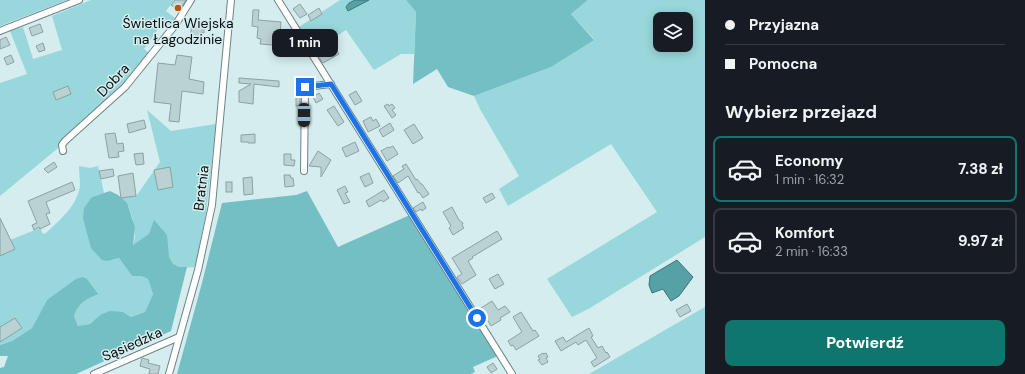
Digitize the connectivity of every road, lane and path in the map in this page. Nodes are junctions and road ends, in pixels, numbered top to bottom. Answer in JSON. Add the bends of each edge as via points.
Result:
{"nodes":[{"id":1,"x":80,"y":0,"type":"edge"},
{"id":2,"x":191,"y":0,"type":"edge"},
{"id":3,"x":231,"y":0,"type":"edge"},
{"id":4,"x":278,"y":0,"type":"edge"},
{"id":5,"x":0,"y":31,"type":"edge"},
{"id":6,"x":331,"y":84,"type":"junction"},
{"id":7,"x":63,"y":151,"type":"dead end"},
{"id":8,"x":304,"y":171,"type":"dead end"},
{"id":9,"x":179,"y":337,"type":"junction"},
{"id":10,"x":94,"y":374,"type":"edge"},
{"id":11,"x":169,"y":374,"type":"edge"},
{"id":12,"x":512,"y":374,"type":"edge"}],
"edges":[{"from":1,"to":5,"type":"street"},
{"from":2,"to":7,"type":"street","name":"Dobra","via":[[176,24],[125,87],[65,141],[62,145]]},
{"from":3,"to":9,"type":"street","name":"Bratnia","via":[[212,205],[198,270]]},
{"from":4,"to":6,"type":"street"},
{"from":6,"to":8,"type":"street","via":[[305,87]]},
{"from":6,"to":12,"type":"street"},
{"from":9,"to":10,"type":"street","name":"Sąsiedzka"},
{"from":9,"to":11,"type":"street","name":"Bratnia"}]}
